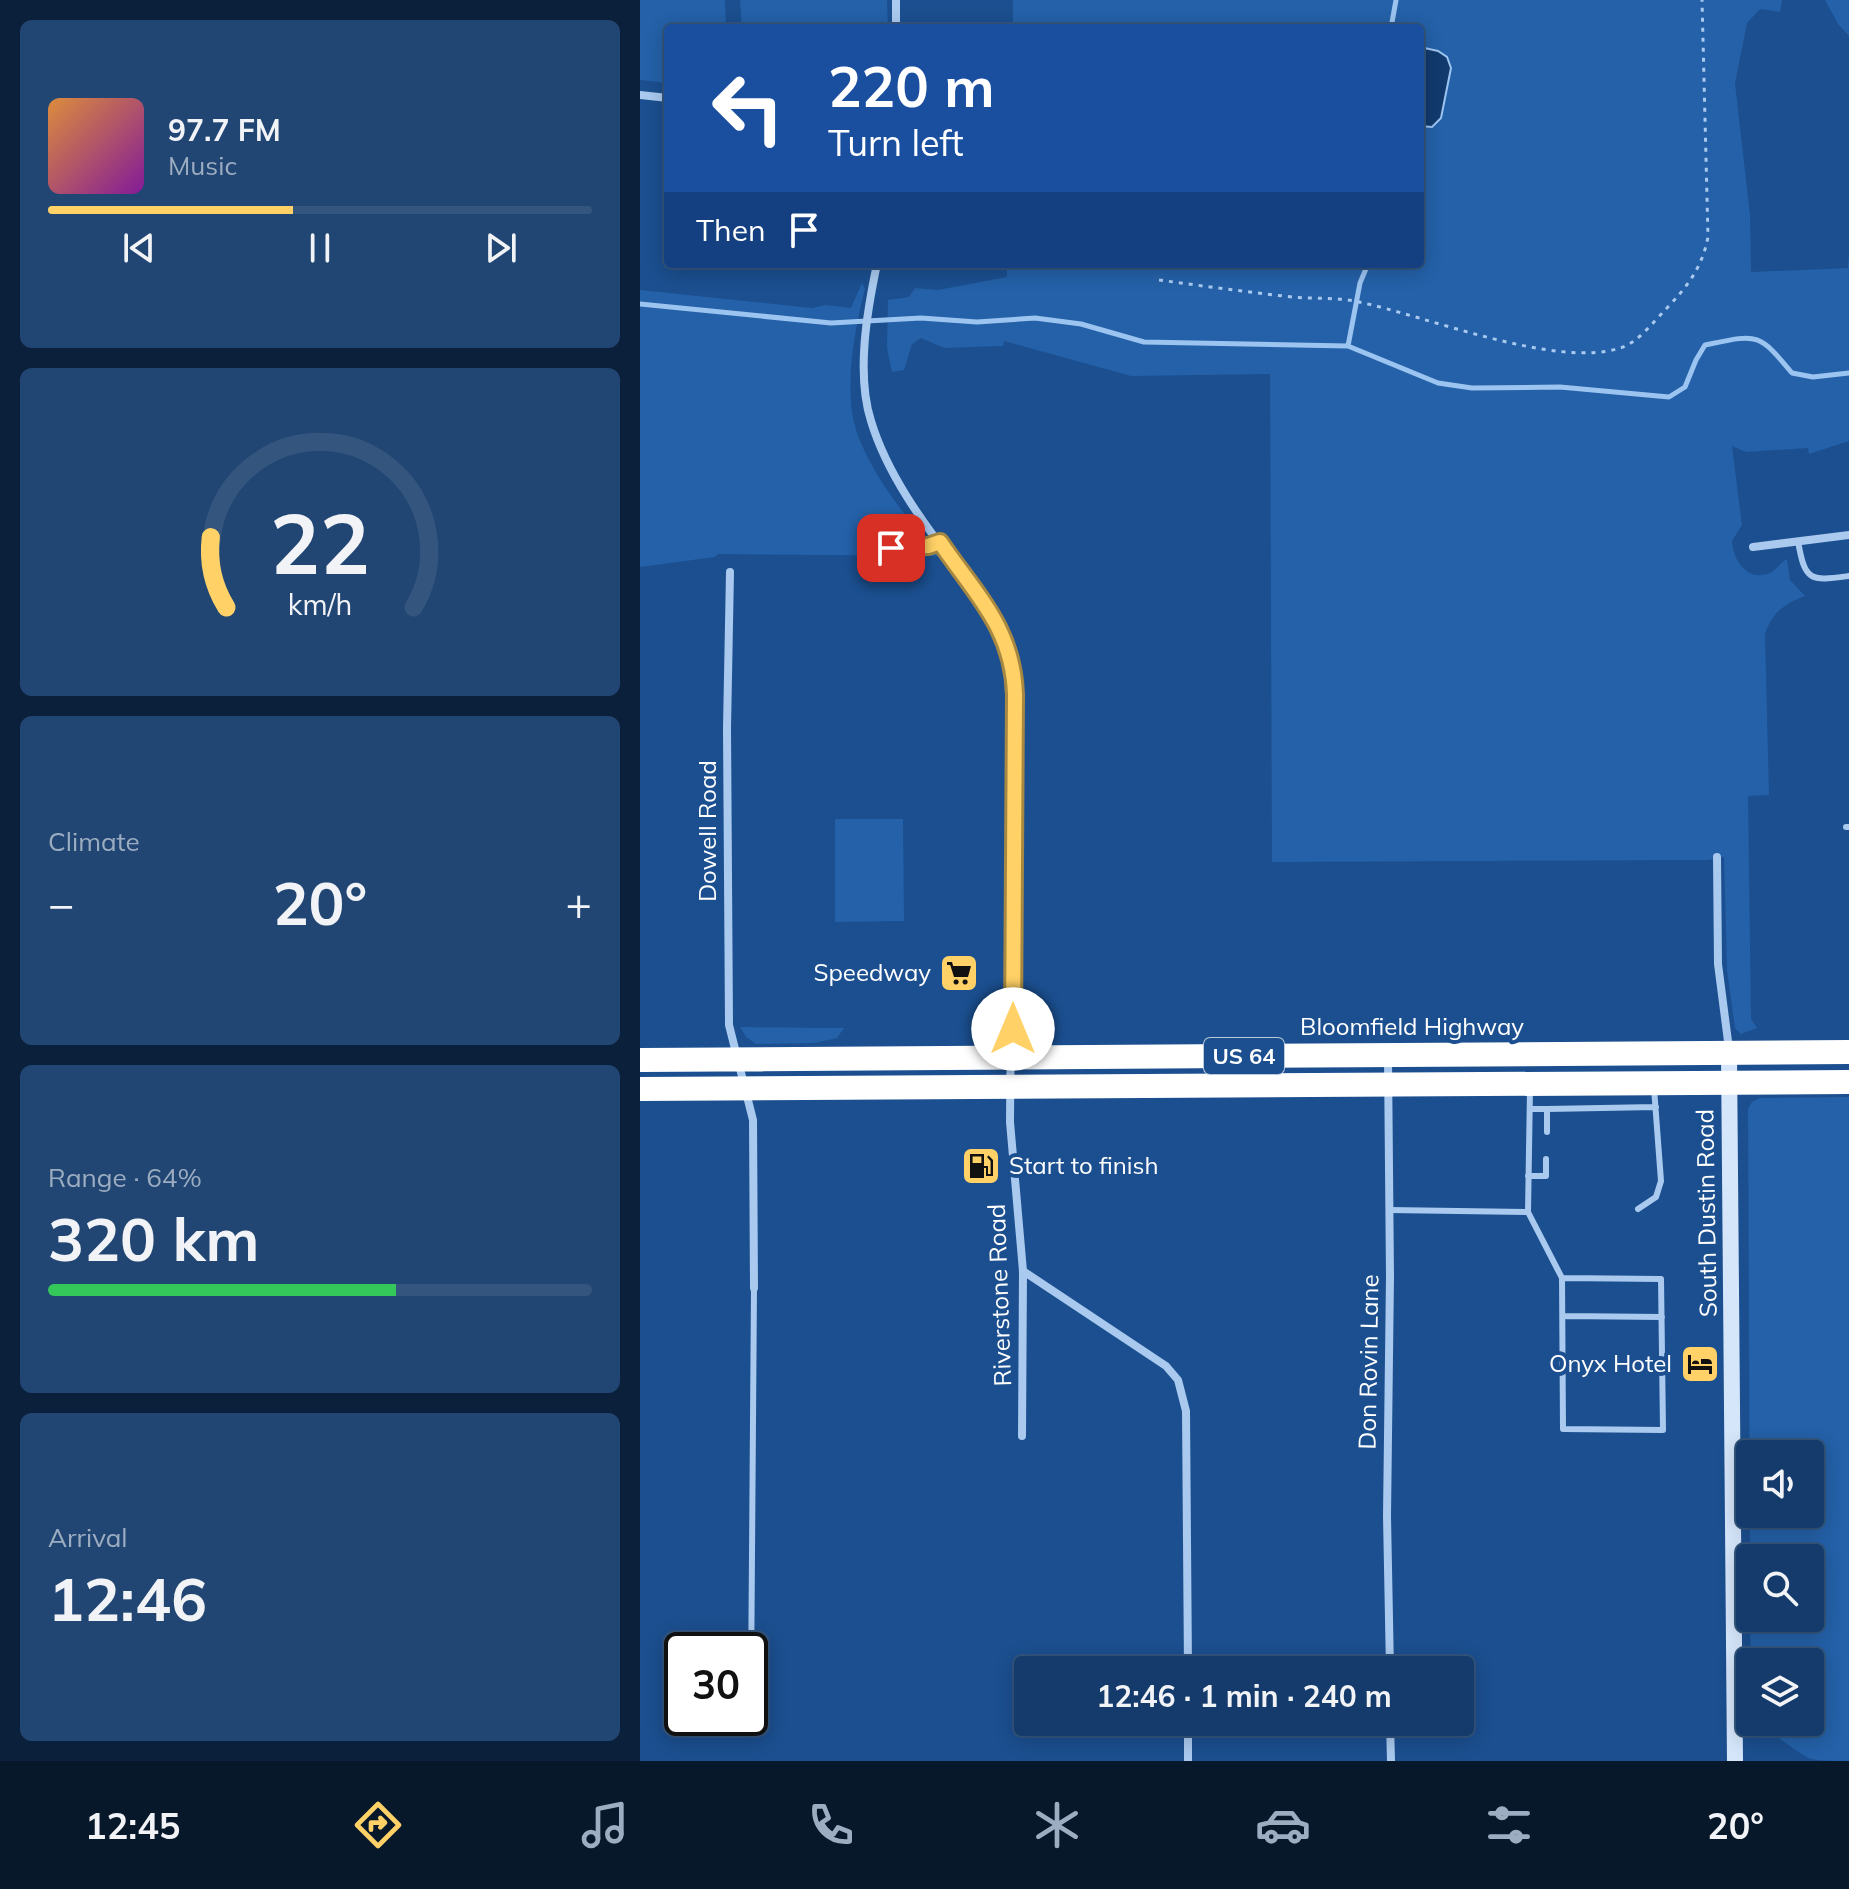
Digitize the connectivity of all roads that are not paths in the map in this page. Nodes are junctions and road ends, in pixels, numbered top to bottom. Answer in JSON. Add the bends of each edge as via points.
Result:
{"nodes":[{"id":1,"x":896,"y":0,"type":"edge"},
{"id":2,"x":896,"y":24,"type":"edge"},
{"id":3,"x":640,"y":95,"type":"edge"},
{"id":4,"x":664,"y":98,"type":"edge"},
{"id":5,"x":876,"y":268,"type":"edge"},
{"id":6,"x":1849,"y":535,"type":"edge"},
{"id":7,"x":1798,"y":541,"type":"junction"},
{"id":8,"x":940,"y":542,"type":"junction"},
{"id":9,"x":1753,"y":547,"type":"dead end"},
{"id":10,"x":891,"y":548,"type":"dead end"},
{"id":11,"x":730,"y":572,"type":"dead end"},
{"id":12,"x":1849,"y":576,"type":"edge"},
{"id":13,"x":1717,"y":857,"type":"dead end"},
{"id":14,"x":1849,"y":1052,"type":"edge"},
{"id":15,"x":1388,"y":1054,"type":"junction"},
{"id":16,"x":1531,"y":1054,"type":"junction"},
{"id":17,"x":1729,"y":1054,"type":"junction"},
{"id":18,"x":1013,"y":1058,"type":"junction"},
{"id":19,"x":640,"y":1060,"type":"edge"},
{"id":20,"x":736,"y":1060,"type":"junction"},
{"id":21,"x":1849,"y":1082,"type":"edge"},
{"id":22,"x":1530,"y":1084,"type":"junction"},
{"id":23,"x":1730,"y":1084,"type":"junction"},
{"id":24,"x":1388,"y":1085,"type":"junction"},
{"id":25,"x":1011,"y":1086,"type":"junction"},
{"id":26,"x":747,"y":1088,"type":"junction"},
{"id":27,"x":640,"y":1089,"type":"edge"},
{"id":28,"x":1655,"y":1096,"type":"junction"},
{"id":29,"x":1530,"y":1109,"type":"junction"},
{"id":30,"x":1547,"y":1109,"type":"junction"},
{"id":31,"x":1547,"y":1132,"type":"dead end"},
{"id":32,"x":1546,"y":1159,"type":"dead end"},
{"id":33,"x":1528,"y":1176,"type":"junction"},
{"id":34,"x":1638,"y":1209,"type":"dead end"},
{"id":35,"x":1389,"y":1210,"type":"junction"},
{"id":36,"x":1528,"y":1212,"type":"junction"},
{"id":37,"x":1023,"y":1271,"type":"junction"},
{"id":38,"x":1562,"y":1278,"type":"junction"},
{"id":39,"x":754,"y":1288,"type":"joint"},
{"id":40,"x":1564,"y":1316,"type":"junction"},
{"id":41,"x":1662,"y":1317,"type":"junction"},
{"id":42,"x":1022,"y":1436,"type":"dead end"},
{"id":43,"x":751,"y":1632,"type":"edge"},
{"id":44,"x":1188,"y":1656,"type":"edge"},
{"id":45,"x":1390,"y":1656,"type":"edge"},
{"id":46,"x":1188,"y":1736,"type":"edge"},
{"id":47,"x":1390,"y":1736,"type":"edge"},
{"id":48,"x":1188,"y":1761,"type":"edge"},
{"id":49,"x":1391,"y":1761,"type":"edge"},
{"id":50,"x":1735,"y":1761,"type":"edge"}],
"edges":[{"from":1,"to":2,"type":"street"},
{"from":3,"to":4,"type":"street"},
{"from":5,"to":8,"type":"street","name":"Riverstone Road","via":[[865,341],[869,418],[895,478]]},
{"from":6,"to":7,"type":"street"},
{"from":7,"to":9,"type":"street"},
{"from":7,"to":12,"type":"lane","via":[[1803,568],[1811,578]]},
{"from":8,"to":10,"type":"lane"},
{"from":8,"to":18,"type":"street","name":"Riverstone Road","via":[[1000,627],[1014,678]]},
{"from":11,"to":20,"type":"street","name":"Dowell Road","via":[[728,984]]},
{"from":13,"to":17,"type":"street","name":"South Dustin Road","via":[[1718,964]]},
{"from":14,"to":17,"type":"highway","name":"Bloomfield Highway","number":"US 64"},
{"from":15,"to":16,"type":"highway","name":"Bloomfield Highway","number":"US 64"},
{"from":15,"to":18,"type":"highway","name":"Bloomfield Highway","number":"US 64"},
{"from":15,"to":24,"type":"street","name":"Don Rovin Lane"},
{"from":16,"to":17,"type":"highway","name":"Bloomfield Highway","number":"US 64"},
{"from":16,"to":22,"type":"lane"},
{"from":17,"to":23,"type":"street","name":"South Dustin Road"},
{"from":18,"to":20,"type":"highway","name":"Bloomfield Highway","number":"US 64"},
{"from":18,"to":25,"type":"street","name":"Riverstone Road"},
{"from":19,"to":20,"type":"highway","name":"Bloomfield Highway","number":"US 64"},
{"from":20,"to":26,"type":"street","name":"Dowell Road"},
{"from":21,"to":23,"type":"highway","number":"US 64"},
{"from":22,"to":24,"type":"highway","number":"US 64"},
{"from":22,"to":28,"type":"highway","number":"US 64"},
{"from":22,"to":29,"type":"lane"},
{"from":23,"to":28,"type":"highway","number":"US 64"},
{"from":23,"to":50,"type":"street","name":"South Dustin Road"},
{"from":24,"to":25,"type":"highway","number":"US 64"},
{"from":24,"to":35,"type":"street","name":"Don Rovin Lane"},
{"from":25,"to":26,"type":"highway","number":"US 64"},
{"from":25,"to":37,"type":"street","name":"Riverstone Road"},
{"from":26,"to":27,"type":"highway","number":"US 64"},
{"from":26,"to":39,"type":"street","via":[[753,1120]]},
{"from":28,"to":30,"type":"lane"},
{"from":28,"to":34,"type":"lane","via":[[1661,1181],[1656,1197]]},
{"from":29,"to":30,"type":"lane"},
{"from":29,"to":33,"type":"lane"},
{"from":30,"to":31,"type":"lane"},
{"from":32,"to":33,"type":"lane","via":[[1546,1176]]},
{"from":33,"to":36,"type":"lane"},
{"from":35,"to":36,"type":"lane"},
{"from":35,"to":45,"type":"street","name":"Don Rovin Lane"},
{"from":36,"to":38,"type":"lane"},
{"from":37,"to":42,"type":"street","name":"Riverstone Road"},
{"from":37,"to":44,"type":"street","via":[[1166,1366],[1178,1380],[1186,1411]]},
{"from":38,"to":40,"type":"lane"},
{"from":38,"to":41,"type":"lane","via":[[1661,1279]]},
{"from":39,"to":43,"type":"lane"},
{"from":40,"to":41,"type":"lane"},
{"from":40,"to":41,"type":"lane","via":[[1563,1429],[1648,1430],[1663,1430]]},
{"from":46,"to":48,"type":"street"},
{"from":47,"to":49,"type":"street"}]}
